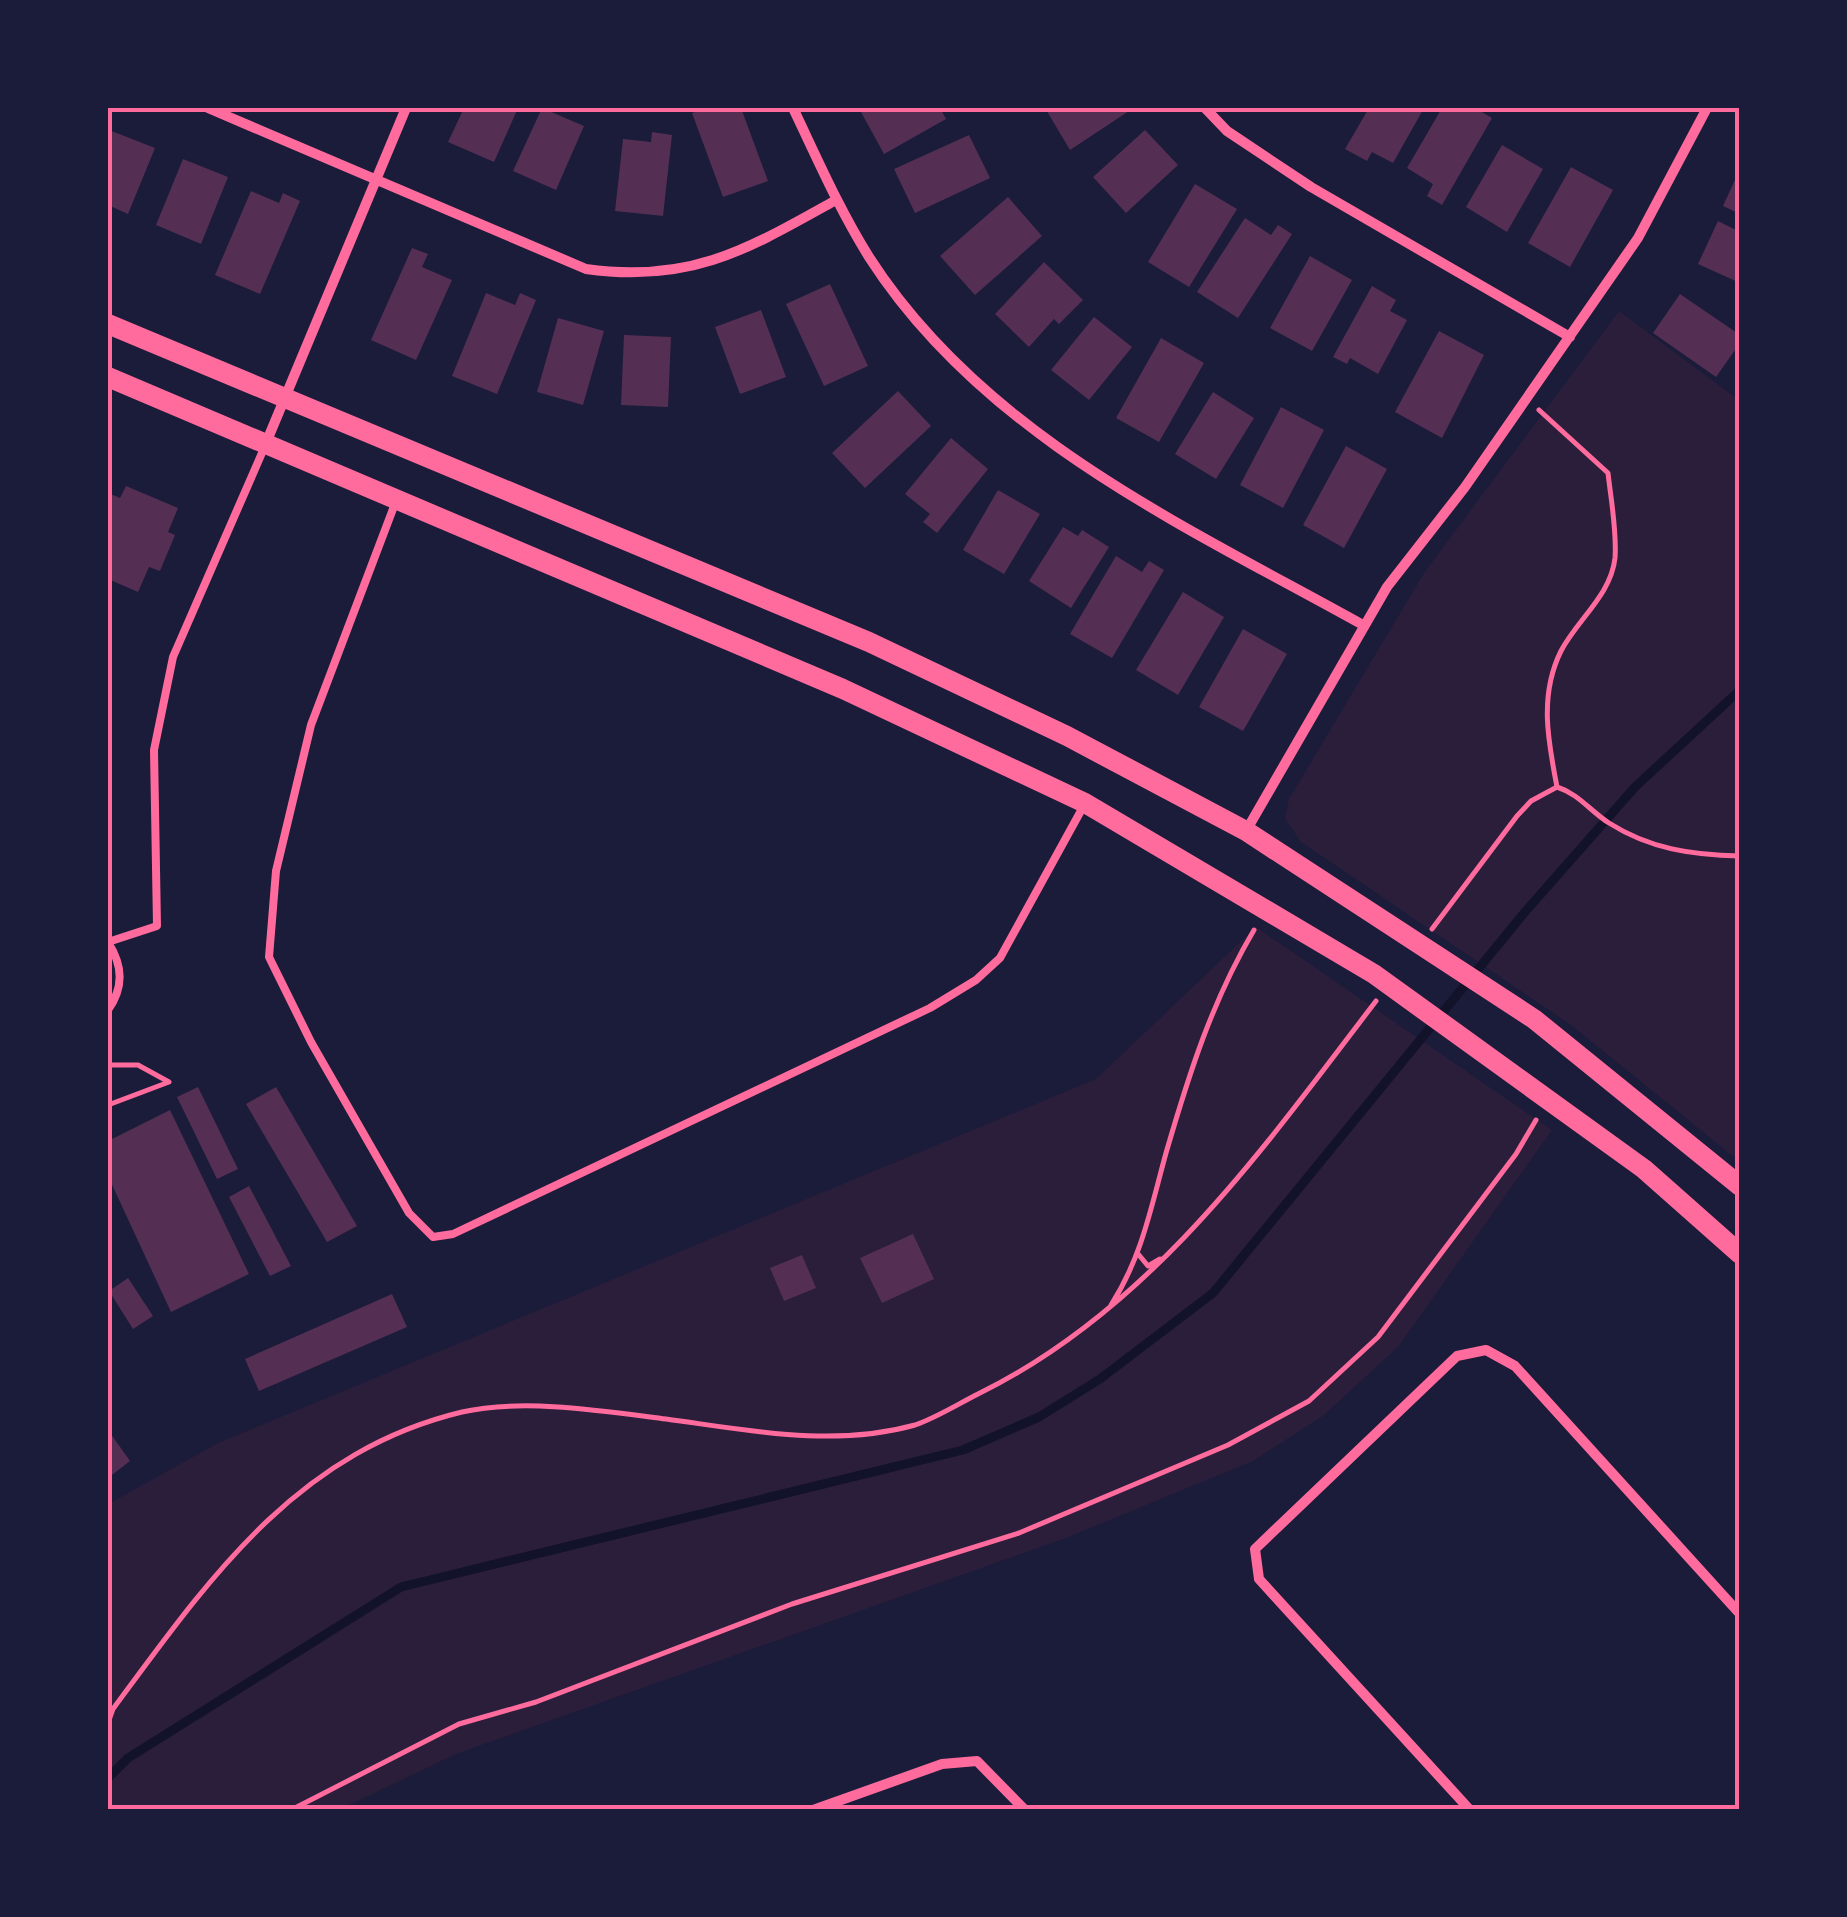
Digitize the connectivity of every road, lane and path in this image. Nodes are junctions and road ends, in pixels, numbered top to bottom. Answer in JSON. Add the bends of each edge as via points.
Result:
{"nodes":[{"id":1,"x":208,"y":108,"type":"edge"},
{"id":2,"x":406,"y":108,"type":"edge"},
{"id":3,"x":794,"y":108,"type":"edge"},
{"id":4,"x":1205,"y":108,"type":"edge"},
{"id":5,"x":1707,"y":108,"type":"edge"},
{"id":6,"x":375,"y":181,"type":"junction"},
{"id":7,"x":836,"y":200,"type":"junction"},
{"id":8,"x":108,"y":324,"type":"edge"},
{"id":9,"x":1570,"y":337,"type":"junction"},
{"id":10,"x":108,"y":377,"type":"edge"},
{"id":11,"x":284,"y":401,"type":"junction"},
{"id":12,"x":1526,"y":401,"type":"junction"},
{"id":13,"x":265,"y":446,"type":"junction"},
{"id":14,"x":396,"y":502,"type":"junction"},
{"id":15,"x":1364,"y":625,"type":"junction"},
{"id":16,"x":1557,"y":787,"type":"dead end"},
{"id":17,"x":1085,"y":803,"type":"junction"},
{"id":18,"x":1246,"y":830,"type":"junction"},
{"id":19,"x":1266,"y":909,"type":"junction"},
{"id":20,"x":108,"y":942,"type":"edge"},
{"id":21,"x":108,"y":1010,"type":"edge"},
{"id":22,"x":108,"y":1065,"type":"edge"},
{"id":23,"x":1547,"y":1100,"type":"junction"},
{"id":24,"x":108,"y":1105,"type":"edge"},
{"id":25,"x":1740,"y":1186,"type":"edge"},
{"id":26,"x":1740,"y":1254,"type":"edge"},
{"id":27,"x":1139,"y":1255,"type":"junction"},
{"id":28,"x":1106,"y":1312,"type":"junction"},
{"id":29,"x":1740,"y":1614,"type":"edge"},
{"id":30,"x":108,"y":1723,"type":"edge"},
{"id":31,"x":291,"y":1810,"type":"edge"},
{"id":32,"x":813,"y":1810,"type":"edge"},
{"id":33,"x":1026,"y":1810,"type":"edge"},
{"id":34,"x":1470,"y":1810,"type":"edge"}],
"edges":[{"from":1,"to":6,"type":"street"},
{"from":2,"to":6,"type":"street"},
{"from":3,"to":7,"type":"street"},
{"from":4,"to":9,"type":"street","via":[[1227,131],[1311,187]]},
{"from":5,"to":9,"type":"street","via":[[1638,238]]},
{"from":6,"to":7,"type":"street","via":[[586,270],[630,276],[742,253]]},
{"from":6,"to":11,"type":"street"},
{"from":7,"to":15,"type":"street","via":[[871,260],[999,404],[1095,473]]},
{"from":8,"to":11,"type":"main road"},
{"from":9,"to":12,"type":"street"},
{"from":10,"to":13,"type":"main road"},
{"from":11,"to":13,"type":"street"},
{"from":11,"to":18,"type":"main road","via":[[869,642]]},
{"from":12,"to":15,"type":"street"},
{"from":12,"to":16,"type":"path","via":[[1608,473],[1612,508],[1615,560],[1594,609],[1562,649],[1547,690]]},
{"from":13,"to":14,"type":"main road"},
{"from":13,"to":20,"type":"lane","via":[[173,657],[154,750],[157,926]]},
{"from":14,"to":17,"type":"main road","via":[[844,689]]},
{"from":14,"to":17,"type":"lane","via":[[311,725],[276,872],[269,957],[408,1214],[433,1237],[453,1234],[976,980],[1000,958]]},
{"from":15,"to":18,"type":"street"},
{"from":17,"to":19,"type":"main road"},
{"from":18,"to":25,"type":"main road","via":[[1534,1019]]},
{"from":19,"to":23,"type":"main road","via":[[1374,974]]},
{"from":19,"to":27,"type":"path","via":[[1216,1000],[1193,1061]]},
{"from":20,"to":21,"type":"lane","via":[[121,975]]},
{"from":22,"to":24,"type":"path","via":[[138,1065],[168,1082]]},
{"from":23,"to":26,"type":"main road","via":[[1644,1168]]},
{"from":23,"to":31,"type":"path","via":[[1516,1154],[1378,1337],[1309,1400],[1228,1445],[1019,1533],[792,1604],[536,1702],[458,1724]]},
{"from":27,"to":28,"type":"path"},
{"from":27,"to":28,"type":"path","via":[[1148,1266],[1167,1256]]},
{"from":28,"to":30,"type":"path","via":[[1013,1377],[916,1424],[826,1438],[558,1407],[466,1411],[376,1440],[290,1497],[208,1580]]},
{"from":29,"to":34,"type":"street","via":[[1514,1366],[1486,1350],[1457,1356],[1255,1550],[1259,1578]]},
{"from":32,"to":33,"type":"street","via":[[942,1764],[978,1760]]}]}
